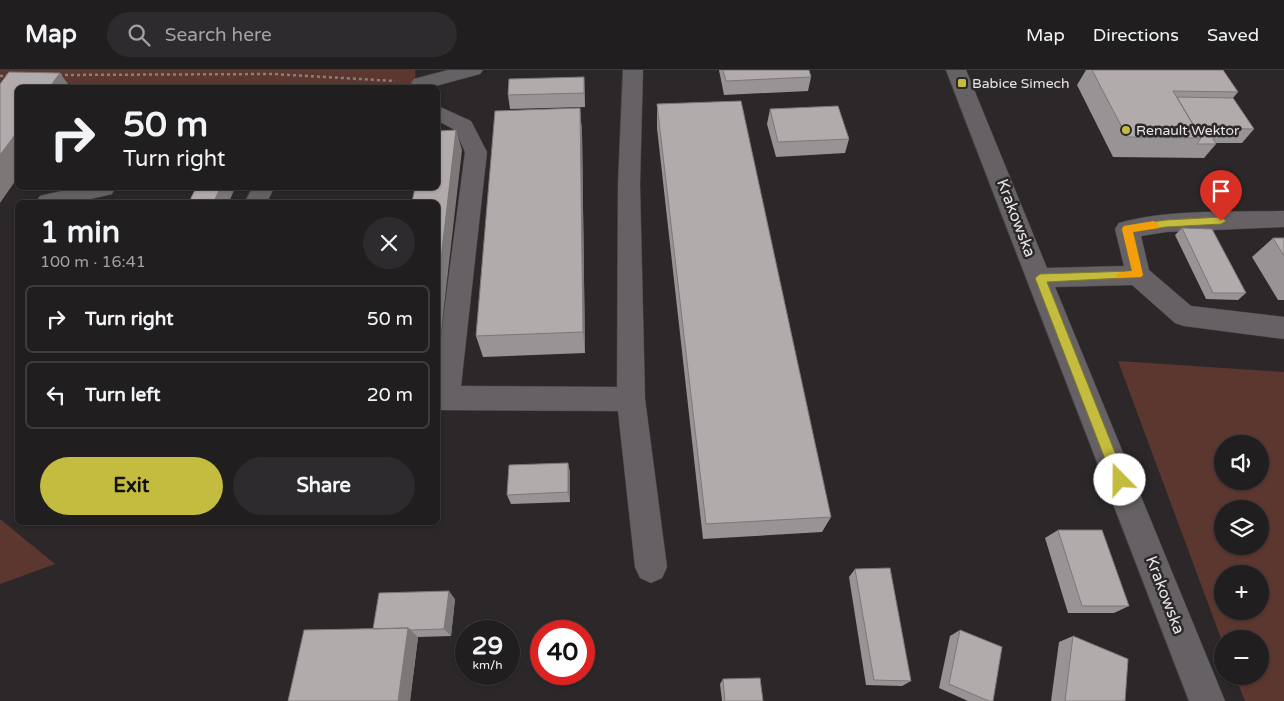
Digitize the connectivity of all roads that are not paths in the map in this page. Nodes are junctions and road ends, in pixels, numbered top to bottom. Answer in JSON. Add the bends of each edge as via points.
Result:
{"nodes":[{"id":1,"x":473,"y":70,"type":"edge"},
{"id":2,"x":633,"y":70,"type":"edge"},
{"id":3,"x":956,"y":70,"type":"edge"},
{"id":4,"x":421,"y":82,"type":"road end"},
{"id":5,"x":440,"y":114,"type":"edge"},
{"id":6,"x":96,"y":190,"type":"edge"},
{"id":7,"x":56,"y":200,"type":"edge"},
{"id":8,"x":1284,"y":219,"type":"edge"},
{"id":9,"x":1138,"y":275,"type":"junction"},
{"id":10,"x":1040,"y":278,"type":"junction"},
{"id":11,"x":1284,"y":328,"type":"edge"},
{"id":12,"x":442,"y":398,"type":"edge"},
{"id":13,"x":631,"y":400,"type":"junction"},
{"id":14,"x":651,"y":568,"type":"dead end"},
{"id":15,"x":1207,"y":701,"type":"edge"}],
"edges":[{"from":1,"to":4,"type":"street"},
{"from":2,"to":13,"type":"street","via":[[629,184]]},
{"from":3,"to":10,"type":"street","name":"Krakowska"},
{"from":5,"to":12,"type":"street","via":[[463,126],[476,152]]},
{"from":6,"to":7,"type":"street"},
{"from":8,"to":9,"type":"street","via":[[1166,223],[1127,229]]},
{"from":9,"to":10,"type":"street"},
{"from":9,"to":11,"type":"street","via":[[1184,316]]},
{"from":10,"to":15,"type":"street","name":"Krakowska"},
{"from":12,"to":13,"type":"street"},
{"from":13,"to":14,"type":"street"}]}
